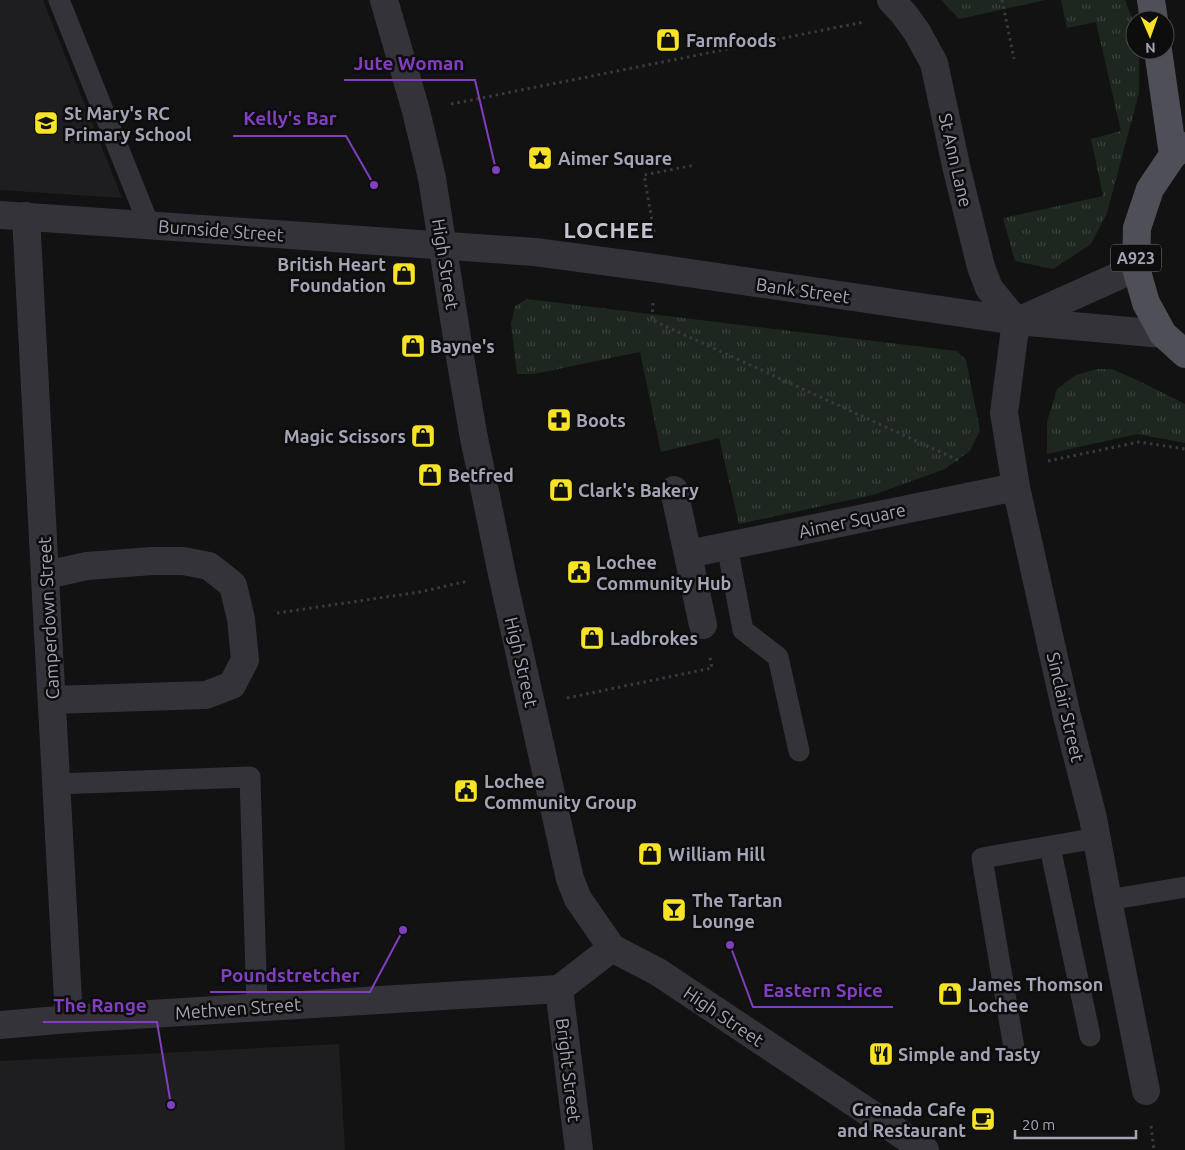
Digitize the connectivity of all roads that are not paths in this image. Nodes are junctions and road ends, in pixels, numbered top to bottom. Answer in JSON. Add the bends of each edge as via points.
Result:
{"nodes":[{"id":1,"x":59,"y":0,"type":"edge"},
{"id":2,"x":384,"y":0,"type":"edge"},
{"id":3,"x":897,"y":7,"type":"edge"},
{"id":4,"x":1160,"y":60,"type":"edge"},
{"id":5,"x":1179,"y":151,"type":"edge"},
{"id":6,"x":13,"y":216,"type":"edge"},
{"id":7,"x":149,"y":225,"type":"junction"},
{"id":8,"x":443,"y":245,"type":"junction"},
{"id":9,"x":1136,"y":268,"type":"junction"},
{"id":10,"x":1016,"y":321,"type":"junction"},
{"id":11,"x":1163,"y":334,"type":"junction"},
{"id":12,"x":1185,"y":354,"type":"edge"},
{"id":13,"x":1015,"y":478,"type":"junction"},
{"id":14,"x":674,"y":490,"type":"dead end"},
{"id":15,"x":727,"y":546,"type":"junction"},
{"id":16,"x":688,"y":554,"type":"junction"},
{"id":17,"x":46,"y":575,"type":"junction"},
{"id":18,"x":703,"y":625,"type":"road end"},
{"id":19,"x":52,"y":700,"type":"junction"},
{"id":20,"x":799,"y":751,"type":"dead end"},
{"id":21,"x":55,"y":784,"type":"junction"},
{"id":22,"x":1096,"y":838,"type":"junction"},
{"id":23,"x":1050,"y":847,"type":"junction"},
{"id":24,"x":1185,"y":887,"type":"edge"},
{"id":25,"x":1108,"y":900,"type":"junction"},
{"id":26,"x":612,"y":948,"type":"junction"},
{"id":27,"x":559,"y":989,"type":"junction"},
{"id":28,"x":257,"y":1007,"type":"junction"},
{"id":29,"x":69,"y":1019,"type":"junction"},
{"id":30,"x":0,"y":1026,"type":"edge"},
{"id":31,"x":1090,"y":1036,"type":"dead end"},
{"id":32,"x":1014,"y":1048,"type":"dead end"},
{"id":33,"x":1146,"y":1091,"type":"dead end"},
{"id":34,"x":579,"y":1150,"type":"edge"},
{"id":35,"x":925,"y":1150,"type":"edge"}],
"edges":[{"from":1,"to":7,"type":"lane"},
{"from":2,"to":8,"type":"street","name":"High Street","via":[[416,111]]},
{"from":3,"to":10,"type":"street","name":"St Ann Lane","via":[[917,32],[934,63],[981,267],[989,288]]},
{"from":4,"to":5,"type":"main road","number":"A923"},
{"from":5,"to":9,"type":"main road","number":"A923","via":[[1150,189],[1137,228]]},
{"from":6,"to":7,"type":"street","name":"Burnside Street"},
{"from":6,"to":17,"type":"street","name":"Camperdown Street"},
{"from":7,"to":8,"type":"street","name":"Burnside Street"},
{"from":8,"to":10,"type":"street","name":"Bank Street","via":[[535,252]]},
{"from":8,"to":26,"type":"street","name":"High Street","via":[[473,433],[570,879],[578,899]]},
{"from":9,"to":10,"type":"street"},
{"from":9,"to":11,"type":"main road","number":"A923","via":[[1146,303]]},
{"from":10,"to":11,"type":"street","name":"Bank Street"},
{"from":10,"to":13,"type":"street","name":"Sinclair Street","via":[[1004,412]]},
{"from":11,"to":12,"type":"main road","number":"A923"},
{"from":13,"to":15,"type":"street","name":"Aimer Square"},
{"from":13,"to":22,"type":"street","name":"Sinclair Street"},
{"from":14,"to":16,"type":"street"},
{"from":15,"to":16,"type":"street","name":"Aimer Square"},
{"from":15,"to":20,"type":"lane","via":[[744,630],[778,657]]},
{"from":16,"to":18,"type":"street"},
{"from":17,"to":19,"type":"street","name":"Camperdown Street"},
{"from":17,"to":19,"type":"street","via":[[87,566],[152,562],[183,561],[209,566],[233,585],[241,619],[245,660],[232,685],[206,695]]},
{"from":19,"to":21,"type":"street","name":"Camperdown Street"},
{"from":21,"to":28,"type":"lane","via":[[250,777]]},
{"from":21,"to":29,"type":"street","name":"Camperdown Street"},
{"from":22,"to":23,"type":"lane"},
{"from":22,"to":25,"type":"street","name":"Sinclair Street"},
{"from":23,"to":31,"type":"lane"},
{"from":23,"to":32,"type":"lane","via":[[982,858]]},
{"from":24,"to":25,"type":"lane"},
{"from":25,"to":33,"type":"street","name":"Sinclair Street"},
{"from":26,"to":27,"type":"street"},
{"from":26,"to":35,"type":"street","name":"High Street","via":[[658,972]]},
{"from":27,"to":28,"type":"street","name":"Methven Street"},
{"from":27,"to":34,"type":"street","name":"Bright Street"},
{"from":28,"to":29,"type":"street","name":"Methven Street"},
{"from":29,"to":30,"type":"street","name":"Methven Street"}]}
